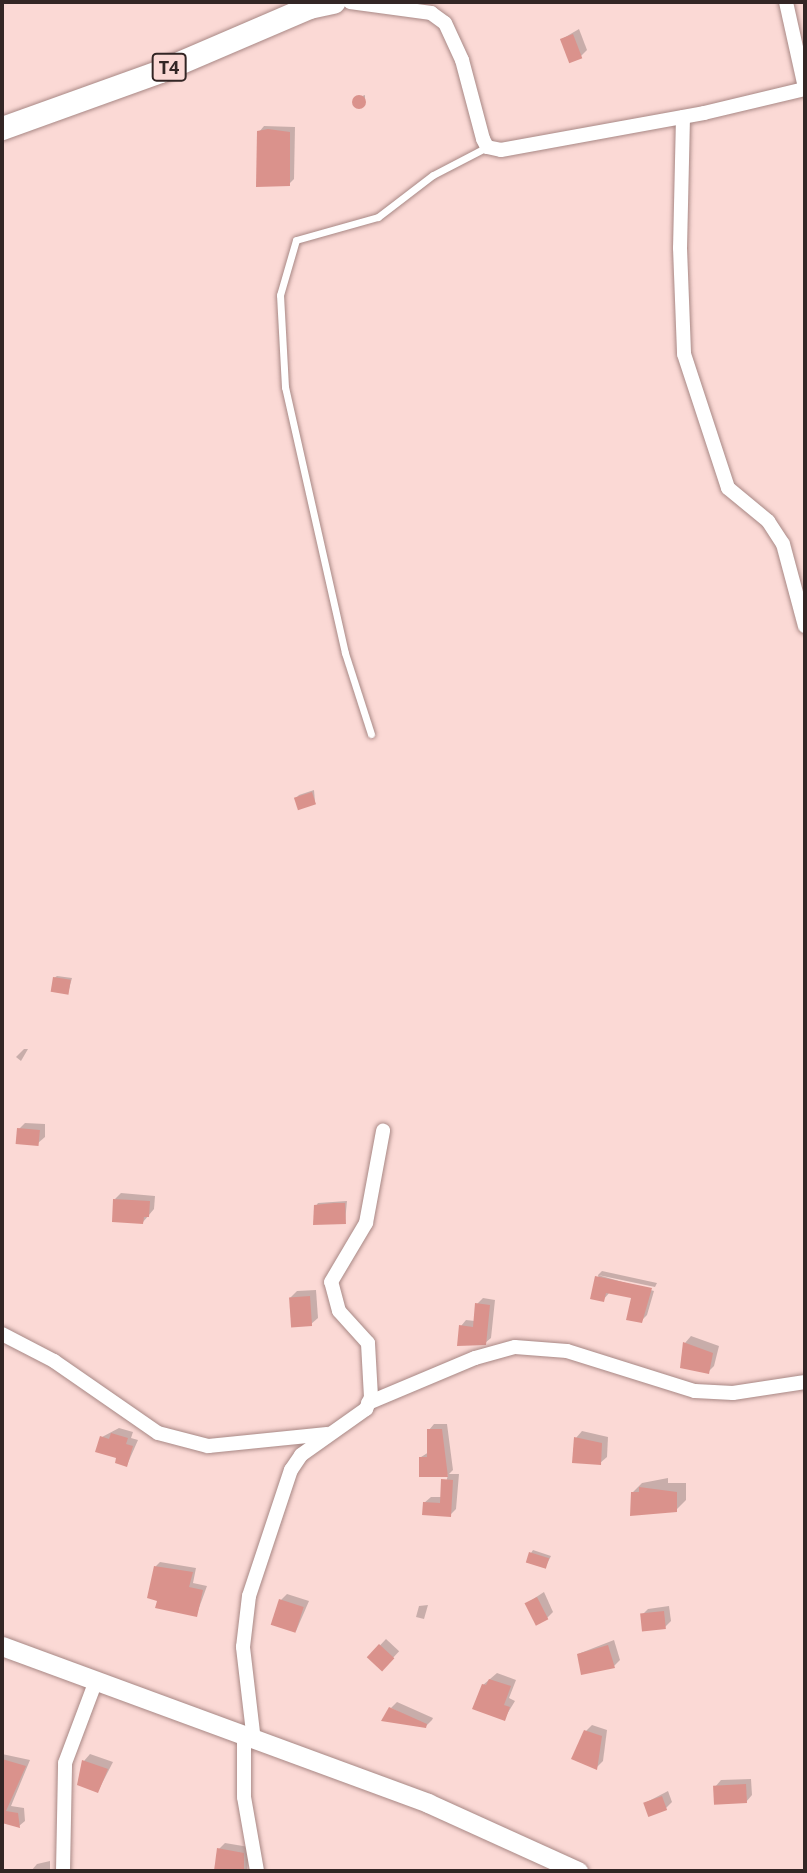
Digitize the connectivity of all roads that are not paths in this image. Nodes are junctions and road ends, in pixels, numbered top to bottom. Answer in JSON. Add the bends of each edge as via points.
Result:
{"nodes":[{"id":1,"x":333,"y":2,"type":"edge"},
{"id":2,"x":350,"y":2,"type":"edge"},
{"id":3,"x":786,"y":2,"type":"edge"},
{"id":4,"x":308,"y":4,"type":"edge"},
{"id":5,"x":428,"y":7,"type":"edge"},
{"id":6,"x":805,"y":88,"type":"edge"},
{"id":7,"x":683,"y":117,"type":"junction"},
{"id":8,"x":2,"y":128,"type":"edge"},
{"id":9,"x":487,"y":147,"type":"junction"},
{"id":10,"x":805,"y":626,"type":"edge"},
{"id":11,"x":371,"y":734,"type":"dead end"},
{"id":12,"x":383,"y":1130,"type":"dead end"},
{"id":13,"x":2,"y":1334,"type":"edge"},
{"id":14,"x":805,"y":1382,"type":"edge"},
{"id":15,"x":368,"y":1403,"type":"junction"},
{"id":16,"x":332,"y":1433,"type":"junction"},
{"id":17,"x":2,"y":1646,"type":"edge"},
{"id":18,"x":95,"y":1683,"type":"junction"},
{"id":19,"x":249,"y":1739,"type":"junction"},
{"id":20,"x":63,"y":1871,"type":"edge"},
{"id":21,"x":257,"y":1871,"type":"edge"},
{"id":22,"x":578,"y":1871,"type":"edge"}],
"edges":[{"from":1,"to":4,"type":"highway","number":"T4"},
{"from":2,"to":5,"type":"street"},
{"from":3,"to":6,"type":"street"},
{"from":4,"to":8,"type":"highway","number":"T4","via":[[160,71]]},
{"from":5,"to":9,"type":"street","via":[[452,36]]},
{"from":6,"to":7,"type":"street"},
{"from":7,"to":9,"type":"street","via":[[518,149]]},
{"from":7,"to":10,"type":"street","via":[[680,248],[684,354],[728,488],[768,521],[783,544]]},
{"from":9,"to":11,"type":"lane","via":[[433,175],[378,217],[296,240],[280,295],[285,387],[345,653]]},
{"from":12,"to":15,"type":"street","via":[[366,1223],[331,1282],[339,1311],[368,1343]]},
{"from":13,"to":16,"type":"street","via":[[54,1360],[158,1433],[208,1446]]},
{"from":14,"to":15,"type":"street","via":[[733,1393],[695,1391],[567,1351],[515,1347],[475,1358]]},
{"from":15,"to":16,"type":"street"},
{"from":16,"to":19,"type":"street","via":[[301,1455],[291,1470],[249,1596],[243,1647]]},
{"from":17,"to":18,"type":"main road"},
{"from":18,"to":19,"type":"main road"},
{"from":18,"to":20,"type":"street","via":[[65,1763]]},
{"from":19,"to":21,"type":"street","via":[[244,1797]]},
{"from":19,"to":22,"type":"main road","via":[[428,1803]]}]}
